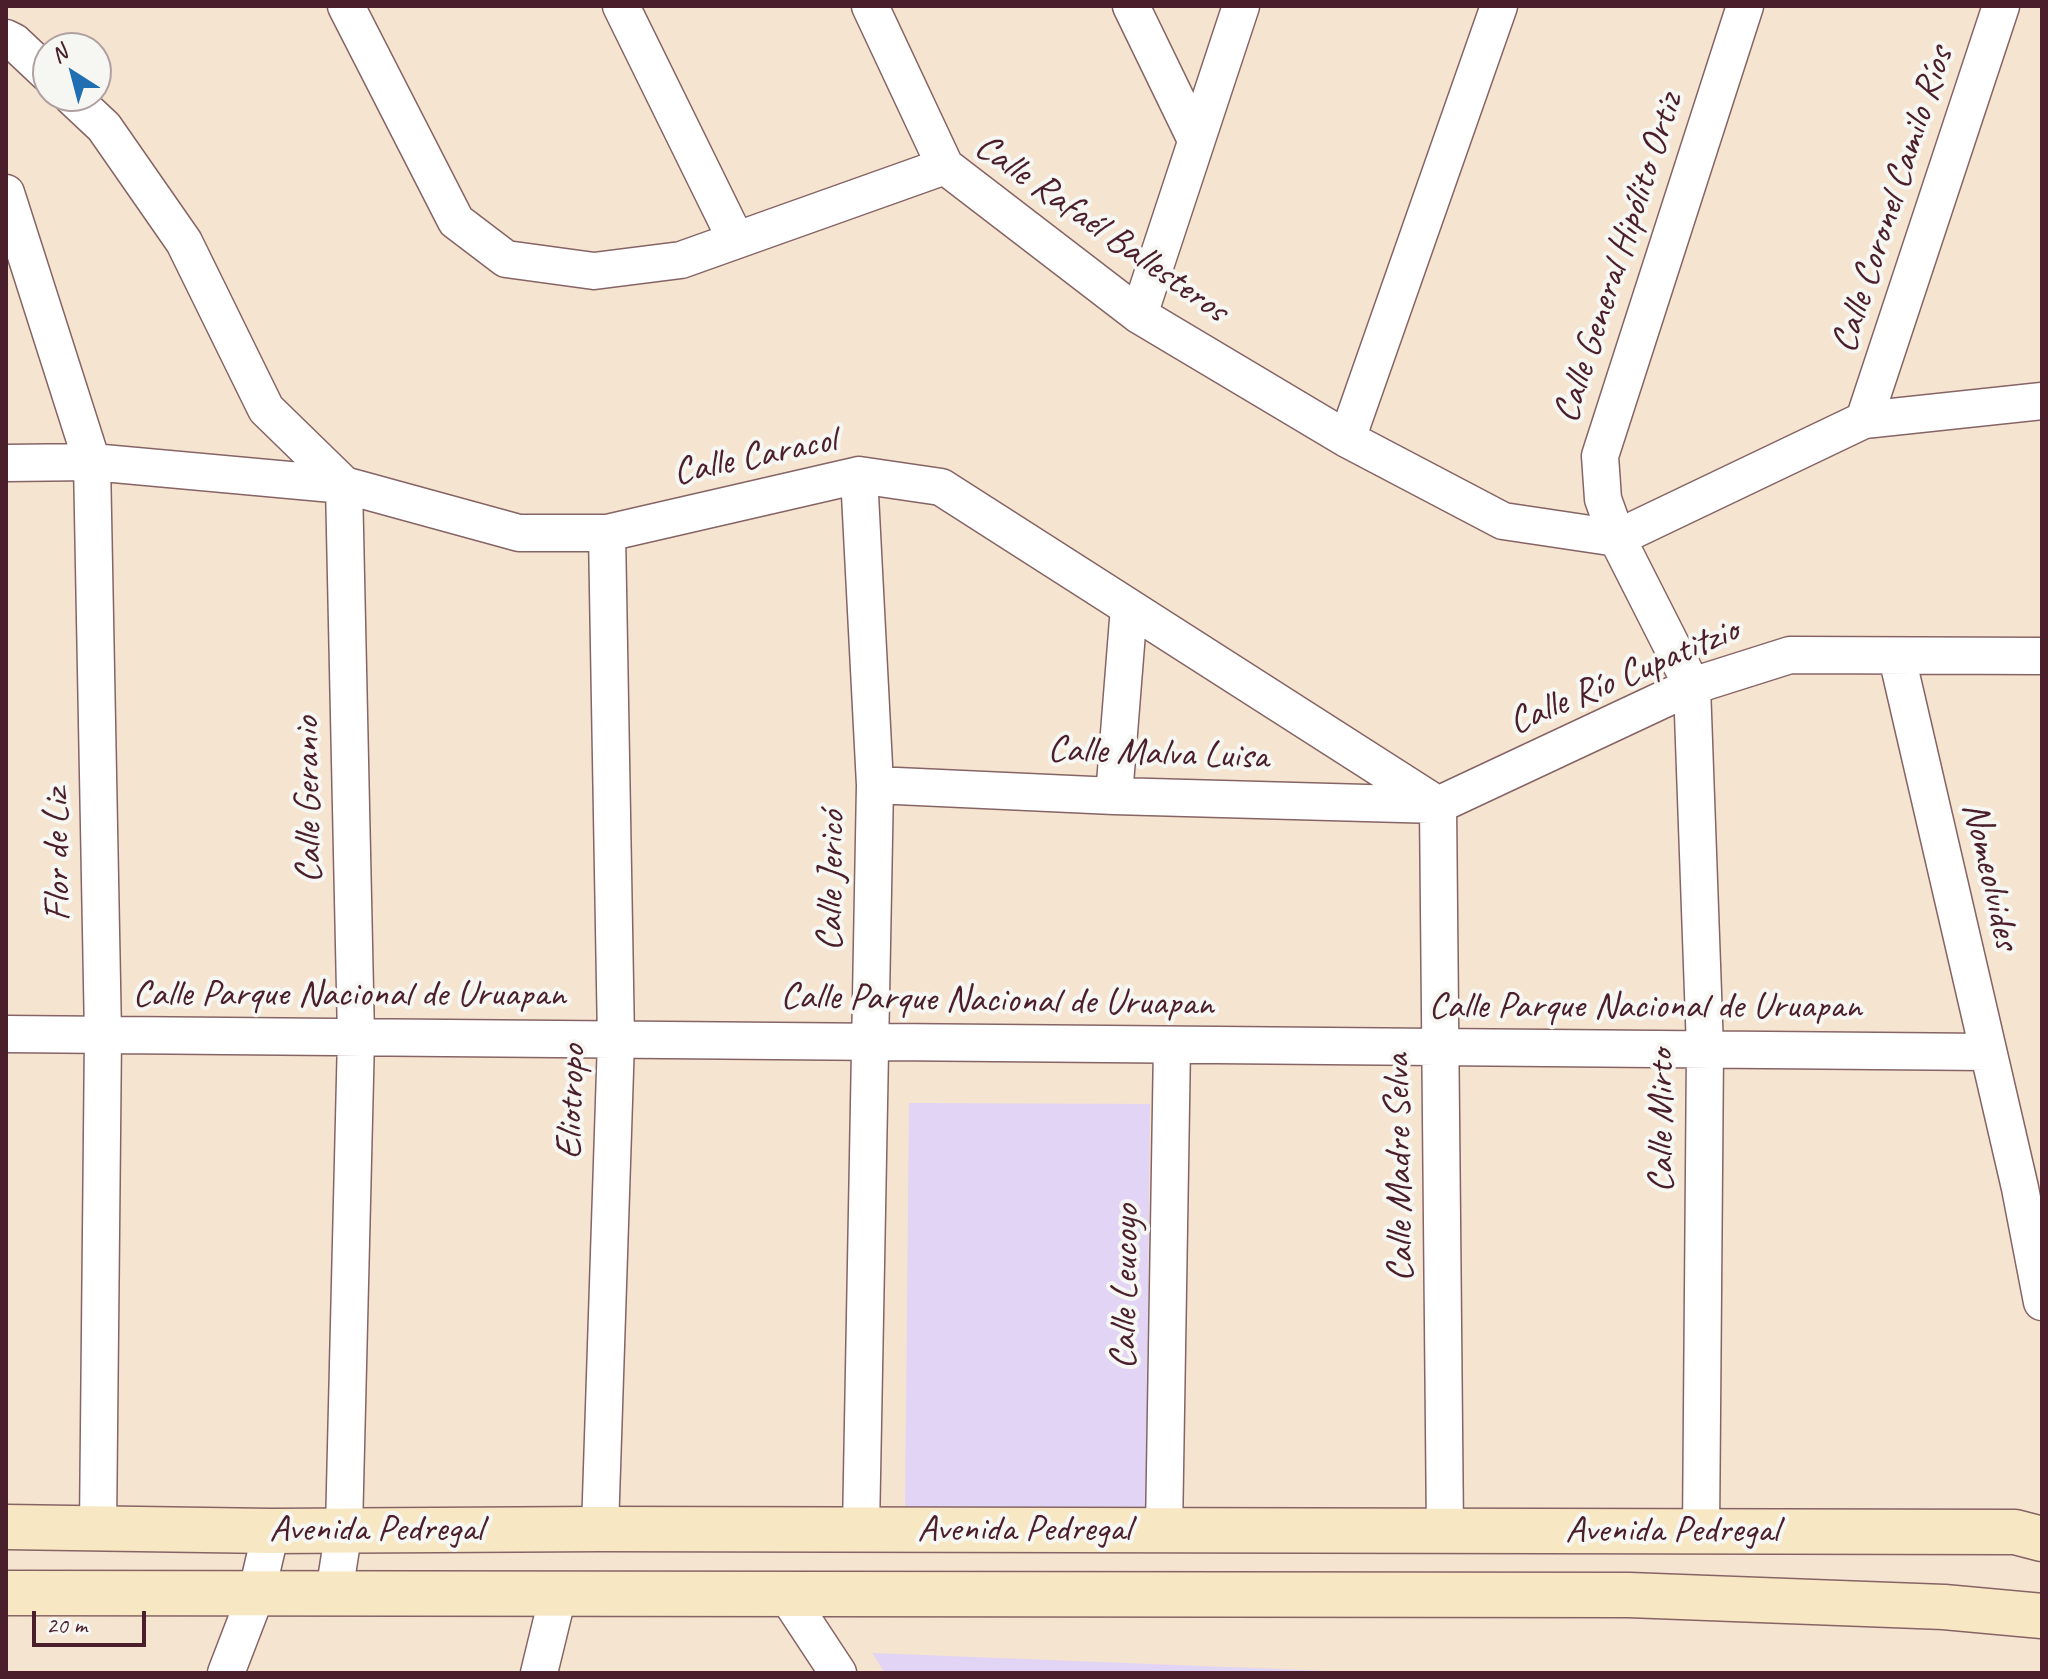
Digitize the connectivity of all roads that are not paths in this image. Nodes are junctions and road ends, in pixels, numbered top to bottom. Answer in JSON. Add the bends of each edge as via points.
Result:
{"nodes":[{"id":1,"x":346,"y":6,"type":"edge"},
{"id":2,"x":621,"y":6,"type":"edge"},
{"id":3,"x":870,"y":6,"type":"edge"},
{"id":4,"x":1131,"y":6,"type":"edge"},
{"id":5,"x":1241,"y":6,"type":"edge"},
{"id":6,"x":1499,"y":6,"type":"edge"},
{"id":7,"x":1745,"y":6,"type":"edge"},
{"id":8,"x":2001,"y":6,"type":"edge"},
{"id":9,"x":6,"y":38,"type":"edge"},
{"id":10,"x":32,"y":59,"type":"edge"},
{"id":11,"x":88,"y":112,"type":"edge"},
{"id":12,"x":1196,"y":140,"type":"junction"},
{"id":13,"x":945,"y":166,"type":"junction"},
{"id":14,"x":6,"y":193,"type":"edge"},
{"id":15,"x":736,"y":240,"type":"junction"},
{"id":16,"x":1139,"y":315,"type":"junction"},
{"id":17,"x":2042,"y":401,"type":"edge"},
{"id":18,"x":1864,"y":420,"type":"junction"},
{"id":19,"x":1347,"y":439,"type":"junction"},
{"id":20,"x":92,"y":462,"type":"junction"},
{"id":21,"x":6,"y":463,"type":"edge"},
{"id":22,"x":859,"y":475,"type":"junction"},
{"id":23,"x":344,"y":485,"type":"junction"},
{"id":24,"x":607,"y":533,"type":"junction"},
{"id":25,"x":1617,"y":538,"type":"junction"},
{"id":26,"x":1129,"y":607,"type":"junction"},
{"id":27,"x":2042,"y":656,"type":"edge"},
{"id":28,"x":1897,"y":657,"type":"junction"},
{"id":29,"x":1692,"y":686,"type":"junction"},
{"id":30,"x":875,"y":785,"type":"junction"},
{"id":31,"x":1114,"y":796,"type":"junction"},
{"id":32,"x":1438,"y":805,"type":"junction"},
{"id":33,"x":6,"y":1034,"type":"edge"},
{"id":34,"x":103,"y":1035,"type":"junction"},
{"id":35,"x":356,"y":1037,"type":"junction"},
{"id":36,"x":616,"y":1040,"type":"junction"},
{"id":37,"x":872,"y":1042,"type":"junction"},
{"id":38,"x":1172,"y":1045,"type":"junction"},
{"id":39,"x":1441,"y":1047,"type":"junction"},
{"id":40,"x":1705,"y":1049,"type":"junction"},
{"id":41,"x":1987,"y":1052,"type":"junction"},
{"id":42,"x":2031,"y":1187,"type":"edge"},
{"id":43,"x":2042,"y":1302,"type":"edge"},
{"id":44,"x":6,"y":1527,"type":"edge"},
{"id":45,"x":98,"y":1528,"type":"junction"},
{"id":46,"x":344,"y":1529,"type":"junction"},
{"id":47,"x":600,"y":1529,"type":"junction"},
{"id":48,"x":861,"y":1529,"type":"junction"},
{"id":49,"x":271,"y":1531,"type":"junction"},
{"id":50,"x":1164,"y":1531,"type":"junction"},
{"id":51,"x":1445,"y":1531,"type":"junction"},
{"id":52,"x":1701,"y":1532,"type":"junction"},
{"id":53,"x":2042,"y":1539,"type":"edge"},
{"id":54,"x":334,"y":1593,"type":"junction"},
{"id":55,"x":786,"y":1594,"type":"junction"},
{"id":56,"x":256,"y":1595,"type":"junction"},
{"id":57,"x":558,"y":1595,"type":"junction"},
{"id":58,"x":7,"y":1597,"type":"edge"},
{"id":59,"x":2042,"y":1616,"type":"edge"},
{"id":60,"x":226,"y":1673,"type":"edge"},
{"id":61,"x":539,"y":1673,"type":"edge"},
{"id":62,"x":838,"y":1673,"type":"edge"}],
"edges":[{"from":1,"to":15,"type":"street","name":"Calle Rafaél Ballesteros","via":[[456,221],[506,259],[594,271],[681,260]]},
{"from":2,"to":15,"type":"street"},
{"from":3,"to":13,"type":"street"},
{"from":4,"to":12,"type":"street"},
{"from":5,"to":12,"type":"street"},
{"from":6,"to":19,"type":"street"},
{"from":7,"to":25,"type":"street","name":"Calle General Hipólito Ortiz","via":[[1600,456],[1603,499]]},
{"from":8,"to":18,"type":"street","name":"Calle Coronel Camilo Ríos"},
{"from":9,"to":10,"type":"street"},
{"from":11,"to":23,"type":"street","via":[[184,242],[266,409]]},
{"from":12,"to":16,"type":"street"},
{"from":13,"to":15,"type":"street","name":"Calle Rafaél Ballesteros"},
{"from":13,"to":16,"type":"street","name":"Calle Rafaél Ballesteros"},
{"from":14,"to":20,"type":"street","name":"Flor de Liz"},
{"from":16,"to":19,"type":"street","name":"Calle Rafaél Ballesteros"},
{"from":17,"to":18,"type":"street"},
{"from":18,"to":25,"type":"street"},
{"from":19,"to":25,"type":"street","name":"Calle Rafaél Ballesteros","via":[[1503,521]]},
{"from":20,"to":21,"type":"street","name":"Calle Caracol"},
{"from":20,"to":23,"type":"street","name":"Calle Caracol"},
{"from":20,"to":34,"type":"street","name":"Flor de Liz"},
{"from":22,"to":24,"type":"street","name":"Calle Caracol"},
{"from":22,"to":26,"type":"street","name":"Calle Caracol","via":[[941,487]]},
{"from":22,"to":30,"type":"street","name":"Calle Jericó"},
{"from":23,"to":24,"type":"street","name":"Calle Caracol","via":[[519,533]]},
{"from":23,"to":35,"type":"street","name":"Calle Geranio"},
{"from":24,"to":36,"type":"street","name":"Eliotropo"},
{"from":25,"to":29,"type":"street","name":"Calle Mirto"},
{"from":26,"to":31,"type":"street"},
{"from":26,"to":32,"type":"street","name":"Calle Caracol"},
{"from":27,"to":28,"type":"street","name":"Calle Río Cupatitzio"},
{"from":28,"to":29,"type":"street","name":"Calle Río Cupatitzio","via":[[1790,655]]},
{"from":28,"to":41,"type":"street","name":"Nomeolvides"},
{"from":29,"to":32,"type":"street","name":"Calle Río Cupatitzio"},
{"from":29,"to":40,"type":"street","name":"Calle Mirto"},
{"from":30,"to":31,"type":"street","name":"Calle Malva Luisa"},
{"from":30,"to":37,"type":"street","name":"Calle Jericó"},
{"from":31,"to":32,"type":"street","name":"Calle Malva Luisa"},
{"from":32,"to":39,"type":"street","name":"Calle Madre Selva"},
{"from":33,"to":34,"type":"street","name":"Calle Parque Nacional de Uruapan"},
{"from":34,"to":35,"type":"street","name":"Calle Parque Nacional de Uruapan"},
{"from":34,"to":45,"type":"street","name":"Flor de Liz"},
{"from":35,"to":36,"type":"street","name":"Calle Parque Nacional de Uruapan"},
{"from":35,"to":46,"type":"street","name":"Calle Geranio"},
{"from":36,"to":37,"type":"street","name":"Calle Parque Nacional de Uruapan"},
{"from":36,"to":47,"type":"street","name":"Eliotropo"},
{"from":37,"to":38,"type":"street","name":"Calle Parque Nacional de Uruapan"},
{"from":37,"to":48,"type":"street","name":"Calle Jericó"},
{"from":38,"to":39,"type":"street","name":"Calle Parque Nacional de Uruapan"},
{"from":38,"to":50,"type":"street","name":"Calle Leucoyo"},
{"from":39,"to":40,"type":"street","name":"Calle Parque Nacional de Uruapan"},
{"from":39,"to":51,"type":"street","name":"Calle Madre Selva"},
{"from":40,"to":41,"type":"street","name":"Calle Parque Nacional de Uruapan"},
{"from":40,"to":52,"type":"street","name":"Calle Mirto"},
{"from":41,"to":42,"type":"street","name":"Nomeolvides"},
{"from":42,"to":43,"type":"street","name":"Nomeolvides"},
{"from":44,"to":45,"type":"street","name":"Avenida Pedregal"},
{"from":45,"to":49,"type":"street","name":"Avenida Pedregal"},
{"from":46,"to":47,"type":"street","name":"Avenida Pedregal"},
{"from":46,"to":49,"type":"street","name":"Avenida Pedregal"},
{"from":46,"to":54,"type":"street","name":"Calle Geranio"},
{"from":47,"to":48,"type":"street","name":"Avenida Pedregal"},
{"from":48,"to":50,"type":"street","name":"Avenida Pedregal"},
{"from":49,"to":56,"type":"street"},
{"from":50,"to":51,"type":"street","name":"Avenida Pedregal"},
{"from":51,"to":52,"type":"street","name":"Avenida Pedregal"},
{"from":52,"to":53,"type":"street","name":"Avenida Pedregal","via":[[2015,1532]]},
{"from":54,"to":56,"type":"street","name":"Avenida Pedregal"},
{"from":54,"to":57,"type":"street","name":"Avenida Pedregal"},
{"from":55,"to":57,"type":"street","name":"Avenida Pedregal"},
{"from":55,"to":59,"type":"street","name":"Avenida Pedregal","via":[[1629,1595],[1944,1607]]},
{"from":55,"to":62,"type":"street"},
{"from":56,"to":58,"type":"street","name":"Avenida Pedregal"},
{"from":56,"to":60,"type":"street"},
{"from":57,"to":61,"type":"street"}]}
